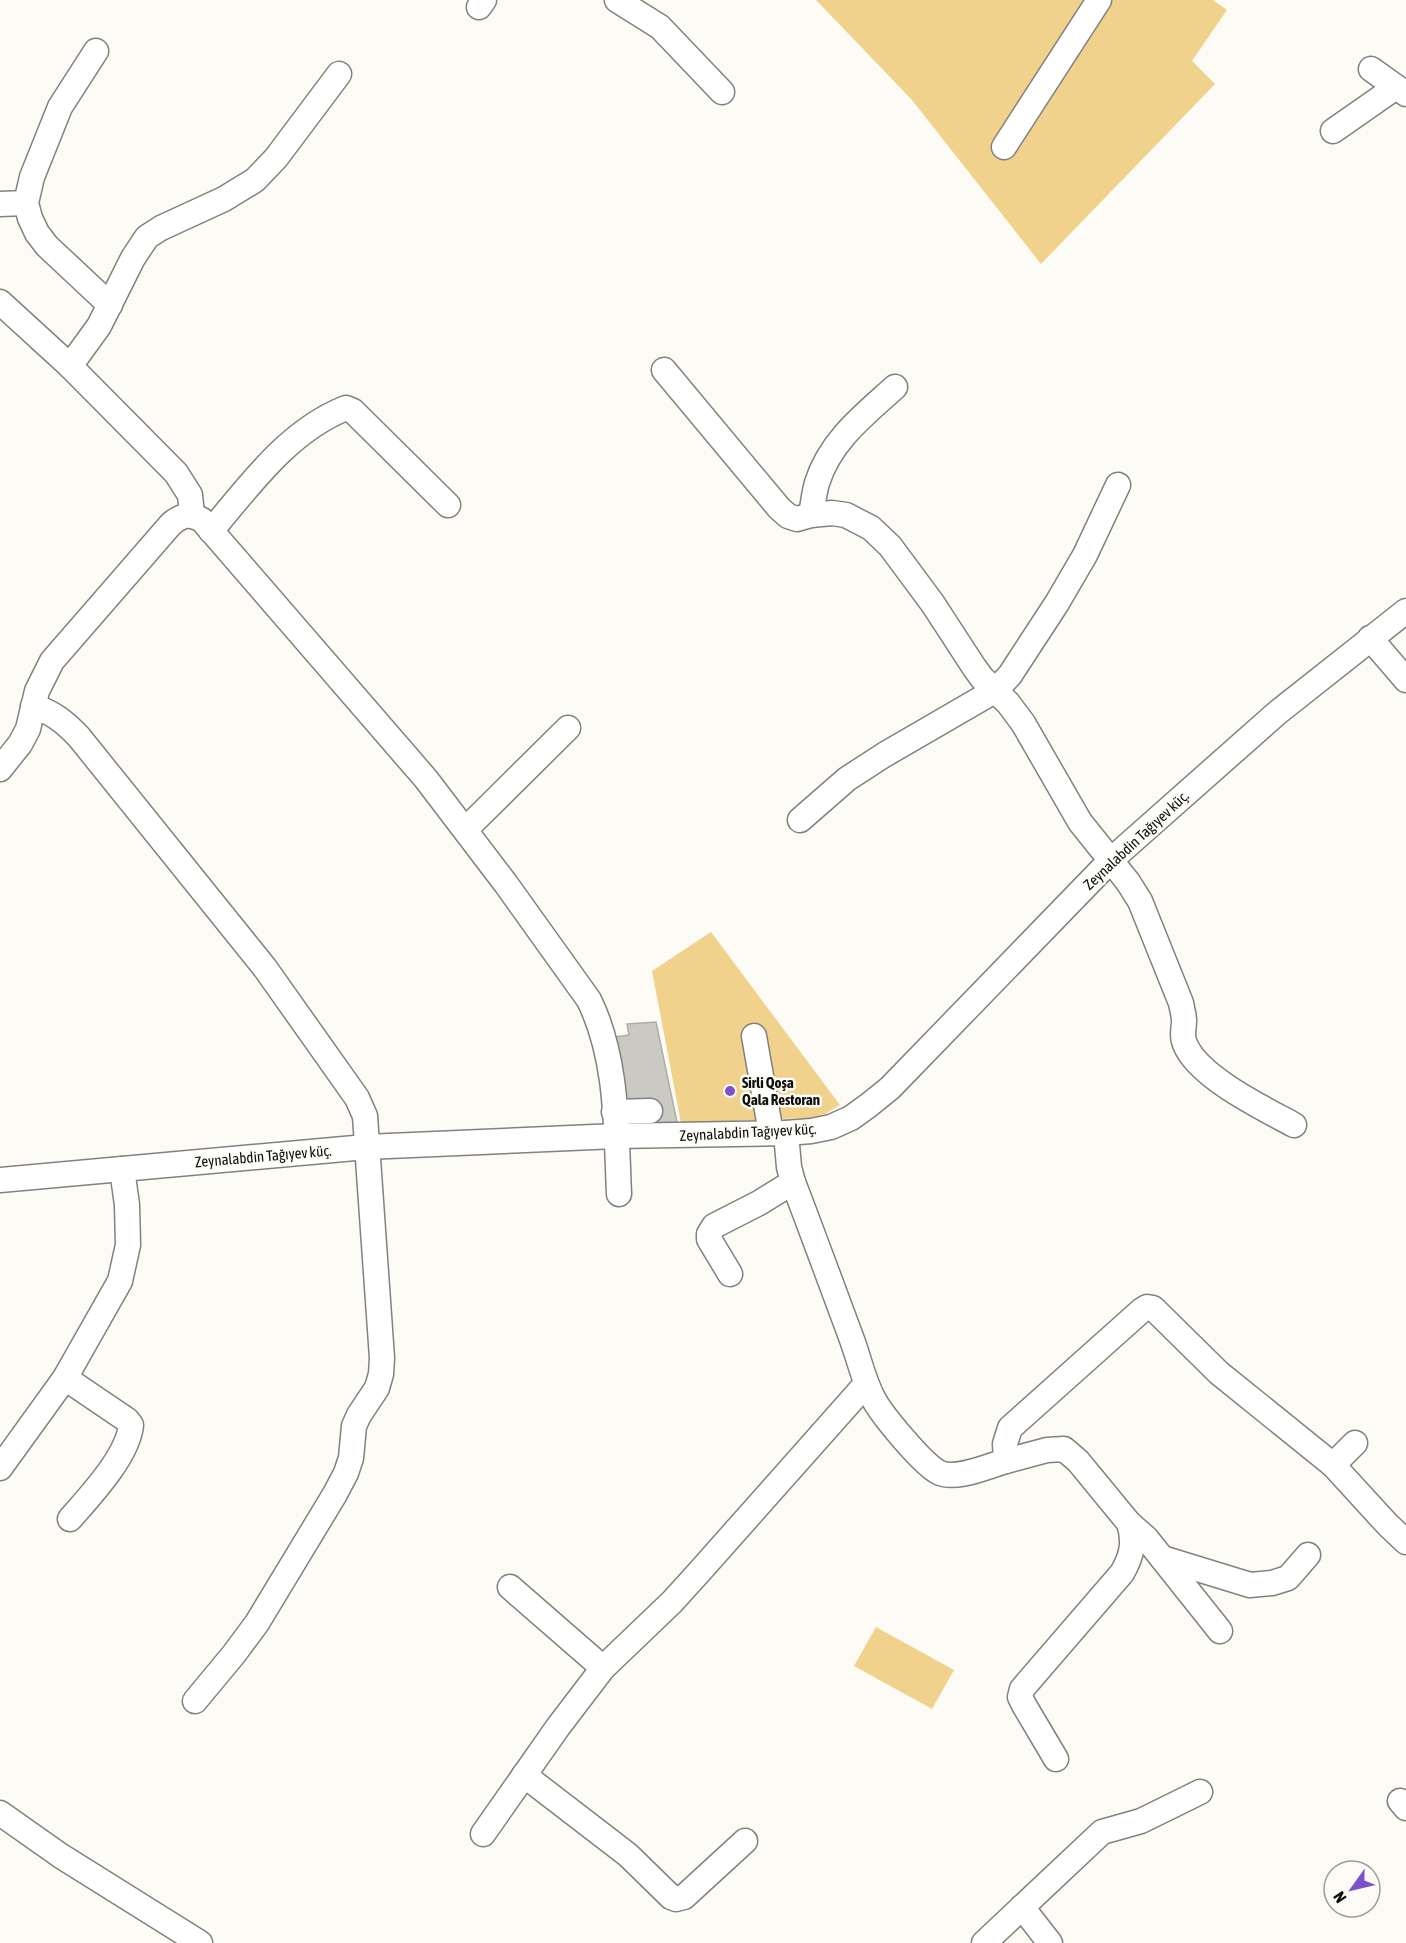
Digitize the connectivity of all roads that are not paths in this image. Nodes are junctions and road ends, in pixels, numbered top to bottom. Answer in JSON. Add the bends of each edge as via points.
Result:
{"nodes":[{"id":1,"x":617,"y":0,"type":"edge"},
{"id":2,"x":1099,"y":0,"type":"edge"},
{"id":3,"x":96,"y":51,"type":"dead end"},
{"id":4,"x":1371,"y":69,"type":"dead end"},
{"id":5,"x":339,"y":74,"type":"dead end"},
{"id":6,"x":1401,"y":90,"type":"edge"},
{"id":7,"x":722,"y":92,"type":"dead end"},
{"id":8,"x":1333,"y":131,"type":"dead end"},
{"id":9,"x":1004,"y":147,"type":"dead end"},
{"id":10,"x":26,"y":203,"type":"junction"},
{"id":11,"x":0,"y":204,"type":"edge"},
{"id":12,"x":0,"y":303,"type":"edge"},
{"id":13,"x":110,"y":305,"type":"junction"},
{"id":14,"x":70,"y":366,"type":"junction"},
{"id":15,"x":664,"y":370,"type":"dead end"},
{"id":16,"x":895,"y":387,"type":"dead end"},
{"id":17,"x":1118,"y":484,"type":"dead end"},
{"id":18,"x":448,"y":504,"type":"dead end"},
{"id":19,"x":192,"y":515,"type":"junction"},
{"id":20,"x":811,"y":515,"type":"junction"},
{"id":21,"x":211,"y":531,"type":"junction"},
{"id":22,"x":1406,"y":611,"type":"edge"},
{"id":23,"x":1370,"y":638,"type":"junction"},
{"id":24,"x":1406,"y":680,"type":"edge"},
{"id":25,"x":996,"y":690,"type":"junction"},
{"id":26,"x":33,"y":706,"type":"junction"},
{"id":27,"x":568,"y":728,"type":"dead end"},
{"id":28,"x":0,"y":769,"type":"edge"},
{"id":29,"x":800,"y":820,"type":"dead end"},
{"id":30,"x":465,"y":830,"type":"junction"},
{"id":31,"x":1111,"y":860,"type":"junction"},
{"id":32,"x":754,"y":1036,"type":"dead end"},
{"id":33,"x":650,"y":1111,"type":"dead end"},
{"id":34,"x":614,"y":1112,"type":"junction"},
{"id":35,"x":1294,"y":1125,"type":"dead end"},
{"id":36,"x":779,"y":1133,"type":"junction"},
{"id":37,"x":616,"y":1137,"type":"junction"},
{"id":38,"x":366,"y":1147,"type":"junction"},
{"id":39,"x":123,"y":1169,"type":"junction"},
{"id":40,"x":0,"y":1180,"type":"edge"},
{"id":41,"x":793,"y":1182,"type":"junction"},
{"id":42,"x":619,"y":1194,"type":"dead end"},
{"id":43,"x":730,"y":1274,"type":"dead end"},
{"id":44,"x":65,"y":1378,"type":"junction"},
{"id":45,"x":866,"y":1384,"type":"junction"},
{"id":46,"x":1355,"y":1443,"type":"dead end"},
{"id":47,"x":1006,"y":1461,"type":"junction"},
{"id":48,"x":1333,"y":1465,"type":"junction"},
{"id":49,"x":0,"y":1468,"type":"edge"},
{"id":50,"x":70,"y":1519,"type":"dead end"},
{"id":51,"x":1129,"y":1523,"type":"junction"},
{"id":52,"x":1406,"y":1542,"type":"edge"},
{"id":53,"x":1308,"y":1555,"type":"dead end"},
{"id":54,"x":1162,"y":1558,"type":"junction"},
{"id":55,"x":510,"y":1587,"type":"dead end"},
{"id":56,"x":1220,"y":1631,"type":"dead end"},
{"id":57,"x":603,"y":1668,"type":"junction"},
{"id":58,"x":195,"y":1701,"type":"dead end"},
{"id":59,"x":1056,"y":1759,"type":"dead end"},
{"id":60,"x":524,"y":1775,"type":"junction"},
{"id":61,"x":1200,"y":1792,"type":"dead end"},
{"id":62,"x":0,"y":1813,"type":"edge"},
{"id":63,"x":483,"y":1834,"type":"dead end"},
{"id":64,"x":745,"y":1841,"type":"dead end"},
{"id":65,"x":1022,"y":1907,"type":"junction"},
{"id":66,"x":200,"y":1943,"type":"edge"},
{"id":67,"x":984,"y":1943,"type":"edge"},
{"id":68,"x":1050,"y":1943,"type":"edge"}],
"edges":[{"from":1,"to":7,"type":"street","via":[[660,27]]},
{"from":2,"to":9,"type":"street"},
{"from":3,"to":10,"type":"street","via":[[60,107],[32,177]]},
{"from":4,"to":6,"type":"street"},
{"from":5,"to":13,"type":"street","via":[[255,180],[147,237]]},
{"from":6,"to":8,"type":"street"},
{"from":10,"to":11,"type":"street"},
{"from":10,"to":13,"type":"street","via":[[37,233],[47,246]]},
{"from":12,"to":14,"type":"street"},
{"from":13,"to":14,"type":"street"},
{"from":14,"to":19,"type":"street","via":[[176,473],[190,495]]},
{"from":15,"to":20,"type":"street","via":[[779,508],[797,519]]},
{"from":16,"to":20,"type":"street","via":[[856,422],[825,462]]},
{"from":17,"to":25,"type":"street","via":[[1085,555],[1057,603]]},
{"from":18,"to":21,"type":"street","via":[[346,408],[305,430],[288,445]]},
{"from":19,"to":21,"type":"street"},
{"from":19,"to":26,"type":"street","via":[[179,517],[171,524],[52,661]]},
{"from":20,"to":25,"type":"street","via":[[846,515],[872,528],[933,604],[982,678]]},
{"from":21,"to":30,"type":"street","via":[[426,779]]},
{"from":22,"to":23,"type":"street","name":"Zeynalabdin Tağıyev küç."},
{"from":23,"to":24,"type":"street"},
{"from":23,"to":31,"type":"street","name":"Zeynalabdin Tağıyev küç."},
{"from":25,"to":29,"type":"street","via":[[884,754],[847,779]]},
{"from":25,"to":31,"type":"street","via":[[1023,723],[1080,822]]},
{"from":26,"to":28,"type":"street","via":[[28,729]]},
{"from":26,"to":38,"type":"street","via":[[50,712],[79,737],[265,968],[357,1098],[365,1116]]},
{"from":27,"to":30,"type":"street"},
{"from":30,"to":34,"type":"street","via":[[590,1000],[607,1047]]},
{"from":31,"to":35,"type":"street","via":[[1140,901],[1156,938],[1181,1003],[1182,1036],[1192,1057],[1253,1104]]},
{"from":31,"to":36,"type":"street","name":"Zeynalabdin Tağıyev küç.","via":[[890,1088],[851,1118],[831,1127]]},
{"from":32,"to":36,"type":"street"},
{"from":33,"to":34,"type":"street"},
{"from":34,"to":37,"type":"street"},
{"from":36,"to":37,"type":"street","name":"Zeynalabdin Tağıyev küç."},
{"from":36,"to":41,"type":"street"},
{"from":37,"to":38,"type":"street","name":"Zeynalabdin Tağıyev küç."},
{"from":37,"to":42,"type":"street"},
{"from":38,"to":39,"type":"street","name":"Zeynalabdin Tağıyev küç."},
{"from":38,"to":58,"type":"street","via":[[382,1358],[378,1388],[358,1415],[351,1458],[335,1494],[257,1623]]},
{"from":39,"to":40,"type":"street","name":"Zeynalabdin Tağıyev küç."},
{"from":39,"to":44,"type":"street","via":[[128,1245],[120,1281]]},
{"from":41,"to":43,"type":"street","via":[[714,1226],[709,1239]]},
{"from":41,"to":45,"type":"street"},
{"from":44,"to":49,"type":"street"},
{"from":44,"to":50,"type":"street","via":[[131,1425],[123,1450]]},
{"from":45,"to":47,"type":"street","via":[[889,1422],[941,1473],[954,1476]]},
{"from":45,"to":57,"type":"street","via":[[672,1602]]},
{"from":46,"to":48,"type":"street"},
{"from":47,"to":48,"type":"street","via":[[1005,1444],[1010,1428],[1147,1307],[1160,1314],[1219,1373]]},
{"from":47,"to":51,"type":"street","via":[[1064,1449]]},
{"from":48,"to":52,"type":"street"},
{"from":51,"to":54,"type":"street"},
{"from":51,"to":59,"type":"street","via":[[1132,1553],[1122,1573],[1022,1689],[1020,1697]]},
{"from":53,"to":54,"type":"street","via":[[1288,1578],[1250,1585]]},
{"from":54,"to":56,"type":"street"},
{"from":55,"to":57,"type":"street"},
{"from":57,"to":60,"type":"street"},
{"from":60,"to":63,"type":"street"},
{"from":60,"to":64,"type":"street","via":[[628,1855],[676,1899],[684,1897]]},
{"from":61,"to":65,"type":"street","via":[[1141,1821],[1102,1832]]},
{"from":62,"to":66,"type":"street"},
{"from":65,"to":67,"type":"street"},
{"from":65,"to":68,"type":"street"}]}
